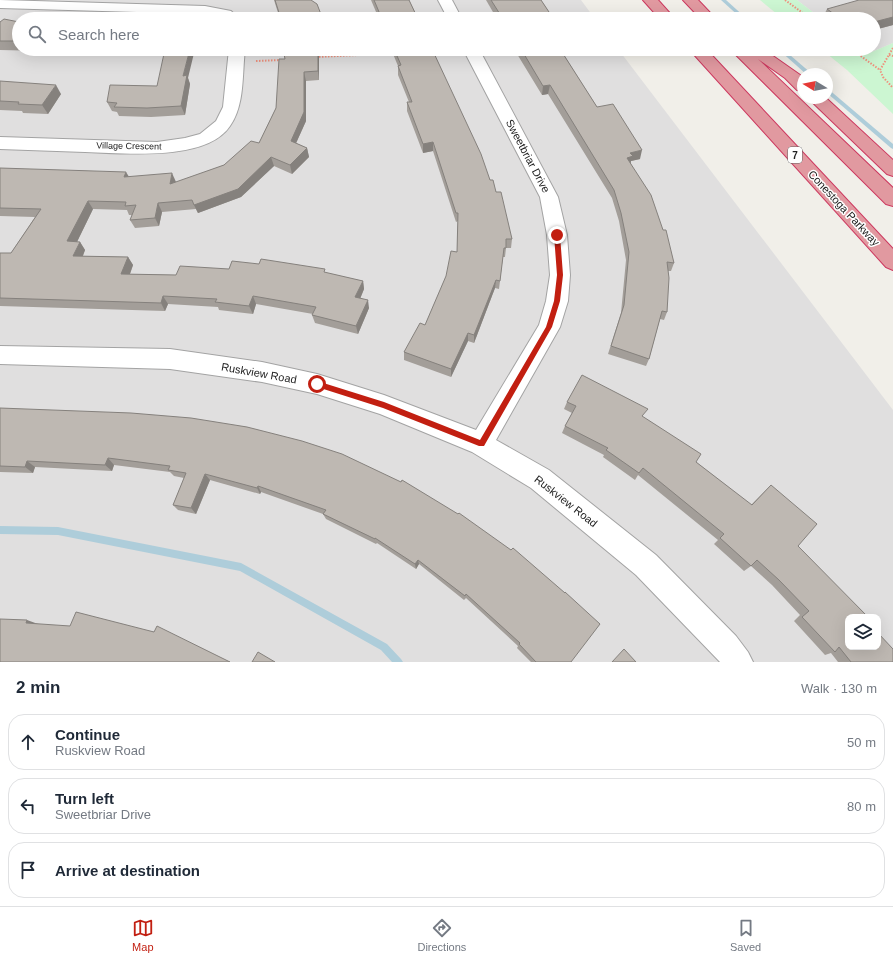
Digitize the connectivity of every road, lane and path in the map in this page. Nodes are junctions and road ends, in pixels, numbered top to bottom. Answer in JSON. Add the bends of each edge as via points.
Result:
{"nodes":[{"id":1,"x":445,"y":0,"type":"edge"},
{"id":2,"x":650,"y":0,"type":"edge"},
{"id":3,"x":690,"y":0,"type":"edge"},
{"id":4,"x":785,"y":0,"type":"edge"},
{"id":5,"x":0,"y":4,"type":"edge"},
{"id":6,"x":216,"y":12,"type":"edge"},
{"id":7,"x":451,"y":12,"type":"edge"},
{"id":8,"x":661,"y":12,"type":"edge"},
{"id":9,"x":702,"y":12,"type":"edge"},
{"id":10,"x":801,"y":12,"type":"edge"},
{"id":11,"x":893,"y":48,"type":"edge"},
{"id":12,"x":889,"y":54,"type":"junction"},
{"id":13,"x":236,"y":56,"type":"edge"},
{"id":14,"x":344,"y":56,"type":"edge"},
{"id":15,"x":475,"y":56,"type":"edge"},
{"id":16,"x":703,"y":56,"type":"edge"},
{"id":17,"x":745,"y":56,"type":"edge"},
{"id":18,"x":763,"y":56,"type":"edge"},
{"id":19,"x":861,"y":56,"type":"edge"},
{"id":20,"x":893,"y":56,"type":"edge"},
{"id":21,"x":313,"y":58,"type":"edge"},
{"id":22,"x":282,"y":60,"type":"edge"},
{"id":23,"x":256,"y":61,"type":"dead end"},
{"id":24,"x":880,"y":70,"type":"junction"},
{"id":25,"x":797,"y":80,"type":"edge"},
{"id":26,"x":893,"y":88,"type":"edge"},
{"id":27,"x":822,"y":104,"type":"edge"},
{"id":28,"x":0,"y":143,"type":"edge"},
{"id":29,"x":893,"y":170,"type":"edge"},
{"id":30,"x":893,"y":199,"type":"edge"},
{"id":31,"x":893,"y":262,"type":"edge"},
{"id":32,"x":0,"y":355,"type":"edge"},
{"id":33,"x":481,"y":444,"type":"junction"},
{"id":34,"x":738,"y":662,"type":"edge"}],
"edges":[{"from":1,"to":7,"type":"street"},
{"from":2,"to":8,"type":"highway"},
{"from":3,"to":9,"type":"highway"},
{"from":4,"to":10,"type":"path"},
{"from":5,"to":6,"type":"street"},
{"from":11,"to":12,"type":"path"},
{"from":12,"to":20,"type":"path"},
{"from":12,"to":24,"type":"path"},
{"from":13,"to":28,"type":"street","name":"Village Crescent","via":[[231,107],[223,124],[206,138],[157,148]]},
{"from":14,"to":21,"type":"path"},
{"from":15,"to":33,"type":"street","name":"Sweetbriar Drive","via":[[549,197],[557,235],[560,275],[557,301],[549,327]]},
{"from":16,"to":31,"type":"highway","name":"Conestoga Parkway","number":"7"},
{"from":17,"to":30,"type":"highway"},
{"from":18,"to":25,"type":"highway"},
{"from":19,"to":24,"type":"path"},
{"from":22,"to":23,"type":"path"},
{"from":24,"to":26,"type":"path","via":[[882,77]]},
{"from":27,"to":29,"type":"highway"},
{"from":32,"to":33,"type":"street","name":"Ruskview Road","via":[[170,359],[262,372],[317,384],[384,405]]},
{"from":33,"to":34,"type":"street","name":"Ruskview Road","via":[[540,479],[646,564],[726,646]]}]}
